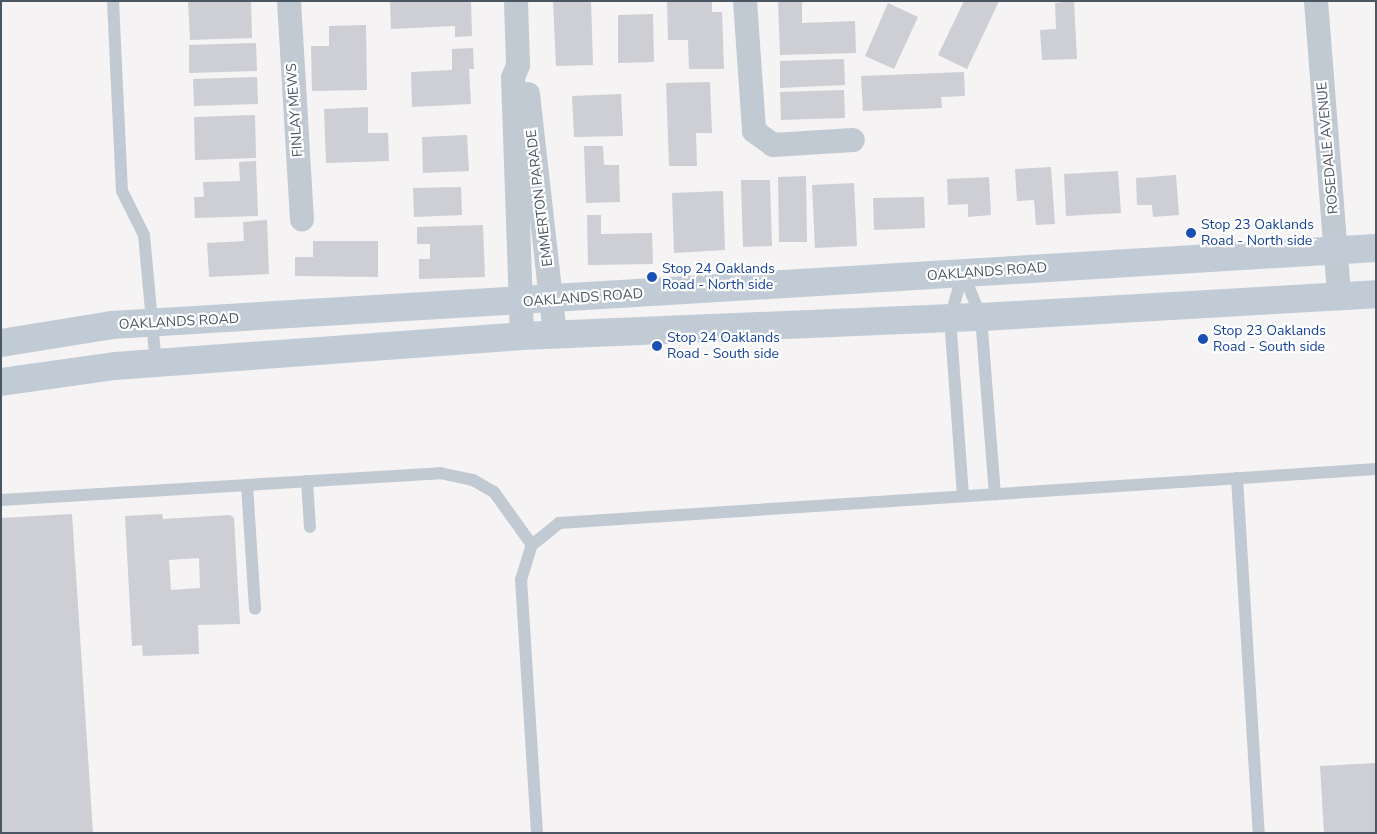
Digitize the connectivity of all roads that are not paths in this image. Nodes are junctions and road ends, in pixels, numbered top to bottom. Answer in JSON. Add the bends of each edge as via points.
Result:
{"nodes":[{"id":1,"x":113,"y":1,"type":"edge"},
{"id":2,"x":289,"y":1,"type":"edge"},
{"id":3,"x":516,"y":1,"type":"edge"},
{"id":4,"x":745,"y":1,"type":"edge"},
{"id":5,"x":1316,"y":1,"type":"edge"},
{"id":6,"x":518,"y":65,"type":"junction"},
{"id":7,"x":853,"y":140,"type":"dead end"},
{"id":8,"x":302,"y":220,"type":"dead end"},
{"id":9,"x":1376,"y":248,"type":"edge"},
{"id":10,"x":1336,"y":251,"type":"junction"},
{"id":11,"x":964,"y":273,"type":"junction"},
{"id":12,"x":1376,"y":294,"type":"edge"},
{"id":13,"x":1339,"y":296,"type":"junction"},
{"id":14,"x":552,"y":300,"type":"junction"},
{"id":15,"x":520,"y":302,"type":"junction"},
{"id":16,"x":981,"y":317,"type":"junction"},
{"id":17,"x":950,"y":318,"type":"junction"},
{"id":18,"x":154,"y":323,"type":"junction"},
{"id":19,"x":555,"y":334,"type":"junction"},
{"id":20,"x":522,"y":336,"type":"junction"},
{"id":21,"x":1,"y":342,"type":"edge"},
{"id":22,"x":156,"y":364,"type":"junction"},
{"id":23,"x":1,"y":382,"type":"edge"},
{"id":24,"x":1376,"y":469,"type":"edge"},
{"id":25,"x":1237,"y":478,"type":"junction"},
{"id":26,"x":306,"y":481,"type":"junction"},
{"id":27,"x":247,"y":485,"type":"junction"},
{"id":28,"x":995,"y":494,"type":"junction"},
{"id":29,"x":964,"y":496,"type":"junction"},
{"id":30,"x":1,"y":500,"type":"edge"},
{"id":31,"x":310,"y":528,"type":"dead end"},
{"id":32,"x":532,"y":545,"type":"junction"},
{"id":33,"x":256,"y":609,"type":"dead end"},
{"id":34,"x":537,"y":833,"type":"edge"},
{"id":35,"x":1259,"y":833,"type":"edge"}],
"edges":[{"from":1,"to":18,"type":"lane","via":[[122,191],[144,235]]},
{"from":2,"to":8,"type":"street","name":"FINLAY MEWS"},
{"from":3,"to":6,"type":"street","name":"EMMERTON PARADE"},
{"from":4,"to":7,"type":"street","via":[[754,131],[773,145]]},
{"from":5,"to":10,"type":"street","name":"ROSEDALE AVENUE"},
{"from":6,"to":14,"type":"street","name":"EMMERTON PARADE","via":[[526,79]]},
{"from":6,"to":15,"type":"street","name":"EMMERTON PARADE","via":[[513,78]]},
{"from":9,"to":10,"type":"main road","name":"OAKLANDS ROAD"},
{"from":10,"to":11,"type":"main road","name":"OAKLANDS ROAD"},
{"from":10,"to":13,"type":"street","name":"ROSEDALE AVENUE"},
{"from":11,"to":14,"type":"main road","name":"OAKLANDS ROAD"},
{"from":11,"to":16,"type":"lane"},
{"from":11,"to":17,"type":"lane"},
{"from":12,"to":13,"type":"main road"},
{"from":13,"to":16,"type":"main road"},
{"from":14,"to":15,"type":"main road","name":"OAKLANDS ROAD"},
{"from":14,"to":19,"type":"street","name":"EMMERTON PARADE"},
{"from":15,"to":18,"type":"main road","name":"OAKLANDS ROAD"},
{"from":15,"to":20,"type":"street","name":"EMMERTON PARADE"},
{"from":16,"to":17,"type":"main road"},
{"from":16,"to":28,"type":"lane"},
{"from":17,"to":19,"type":"main road"},
{"from":17,"to":29,"type":"lane"},
{"from":18,"to":21,"type":"main road","name":"OAKLANDS ROAD","via":[[112,325]]},
{"from":18,"to":22,"type":"lane"},
{"from":19,"to":20,"type":"main road"},
{"from":20,"to":22,"type":"main road"},
{"from":22,"to":23,"type":"main road","via":[[48,373]]},
{"from":24,"to":25,"type":"lane"},
{"from":25,"to":28,"type":"lane"},
{"from":25,"to":35,"type":"lane"},
{"from":26,"to":27,"type":"lane"},
{"from":26,"to":31,"type":"lane"},
{"from":26,"to":32,"type":"lane","via":[[440,473],[473,480],[494,492]]},
{"from":27,"to":30,"type":"lane"},
{"from":27,"to":33,"type":"lane"},
{"from":28,"to":29,"type":"lane"},
{"from":29,"to":32,"type":"lane","via":[[559,523]]},
{"from":32,"to":34,"type":"lane","via":[[521,580]]}]}
